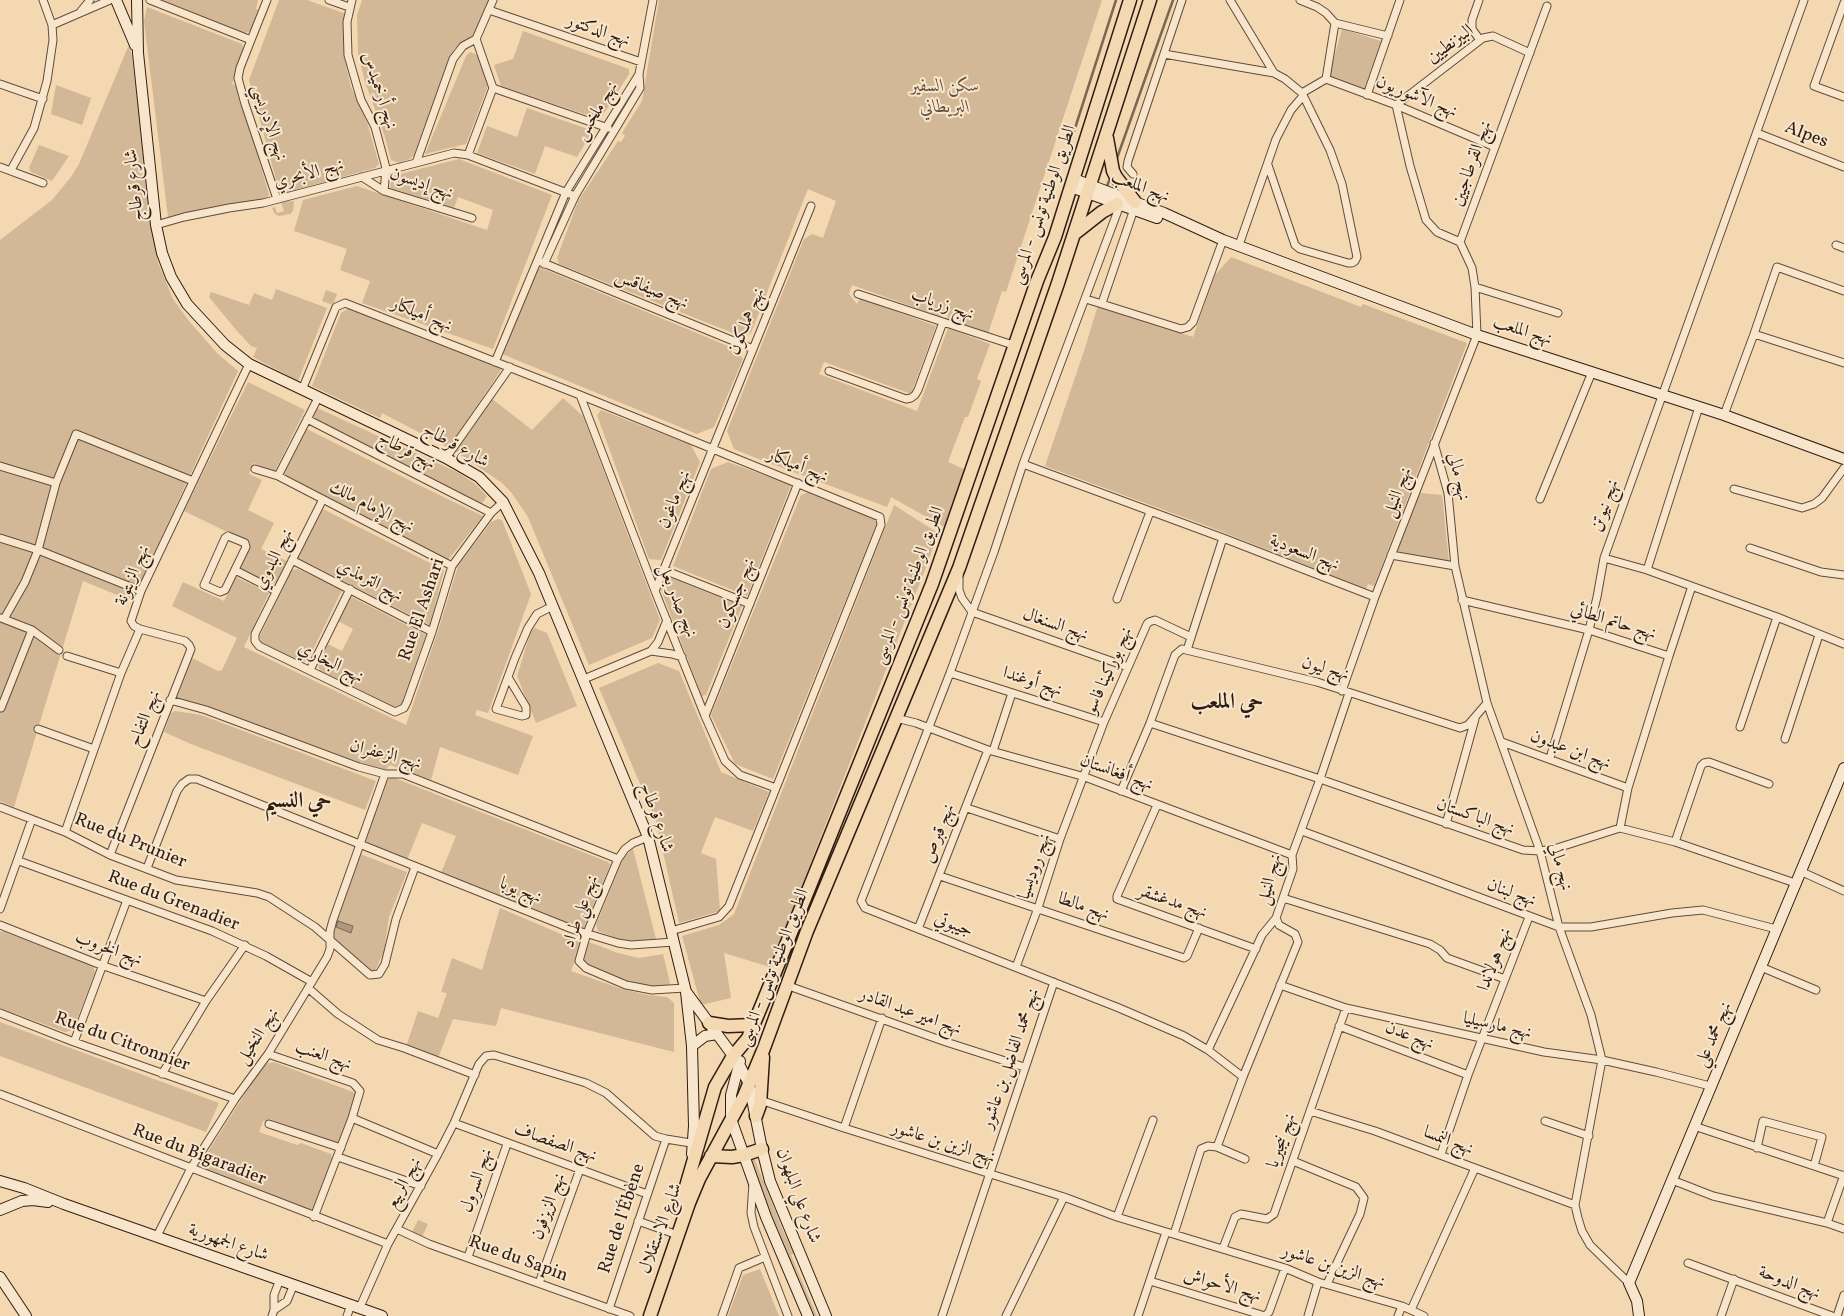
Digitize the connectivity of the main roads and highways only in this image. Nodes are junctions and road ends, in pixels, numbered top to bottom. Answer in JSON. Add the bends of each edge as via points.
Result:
{"nodes":[{"id":1,"x":1130,"y":0,"type":"edge"},
{"id":2,"x":1150,"y":0,"type":"edge"},
{"id":3,"x":1107,"y":135,"type":"junction"},
{"id":4,"x":1119,"y":204,"type":"road end"},
{"id":5,"x":1135,"y":206,"type":"road end"},
{"id":6,"x":1074,"y":234,"type":"junction"},
{"id":7,"x":709,"y":1023,"type":"road end"},
{"id":8,"x":753,"y":1026,"type":"junction"},
{"id":9,"x":764,"y":1048,"type":"junction"},
{"id":10,"x":756,"y":1116,"type":"road end"},
{"id":11,"x":762,"y":1149,"type":"road end"},
{"id":12,"x":711,"y":1156,"type":"junction"},
{"id":13,"x":690,"y":1170,"type":"joint"},
{"id":14,"x":644,"y":1316,"type":"edge"},
{"id":15,"x":650,"y":1316,"type":"edge"}],
"edges":[{"from":1,"to":8,"type":"highway","name":"الطريق الوطنية تونس - المرسى","via":[[1073,183],[932,584]]},
{"from":2,"to":3,"type":"highway","name":"الطريق الوطنية تونس - المرسى"},
{"from":3,"to":5,"type":"highway","via":[[1113,171]]},
{"from":3,"to":6,"type":"highway","name":"الطريق الوطنية تونس - المرسى"},
{"from":4,"to":6,"type":"highway","via":[[1102,212]]},
{"from":6,"to":9,"type":"highway","name":"الطريق الوطنية تونس - المرسى","via":[[959,568],[807,931]]},
{"from":7,"to":8,"type":"highway"},
{"from":8,"to":13,"type":"highway","name":"الطريق الوطنية تونس - المرسى","via":[[736,1060],[715,1087],[695,1144]]},
{"from":9,"to":10,"type":"highway","via":[[760,1109]]},
{"from":9,"to":12,"type":"highway","name":"الطريق الوطنية تونس - المرسى"},
{"from":11,"to":12,"type":"highway","via":[[744,1156]]},
{"from":12,"to":15,"type":"highway","name":"شارع الاستقلال","via":[[689,1203]]},
{"from":13,"to":14,"type":"highway","name":"شارع الاستقلال"}]}
